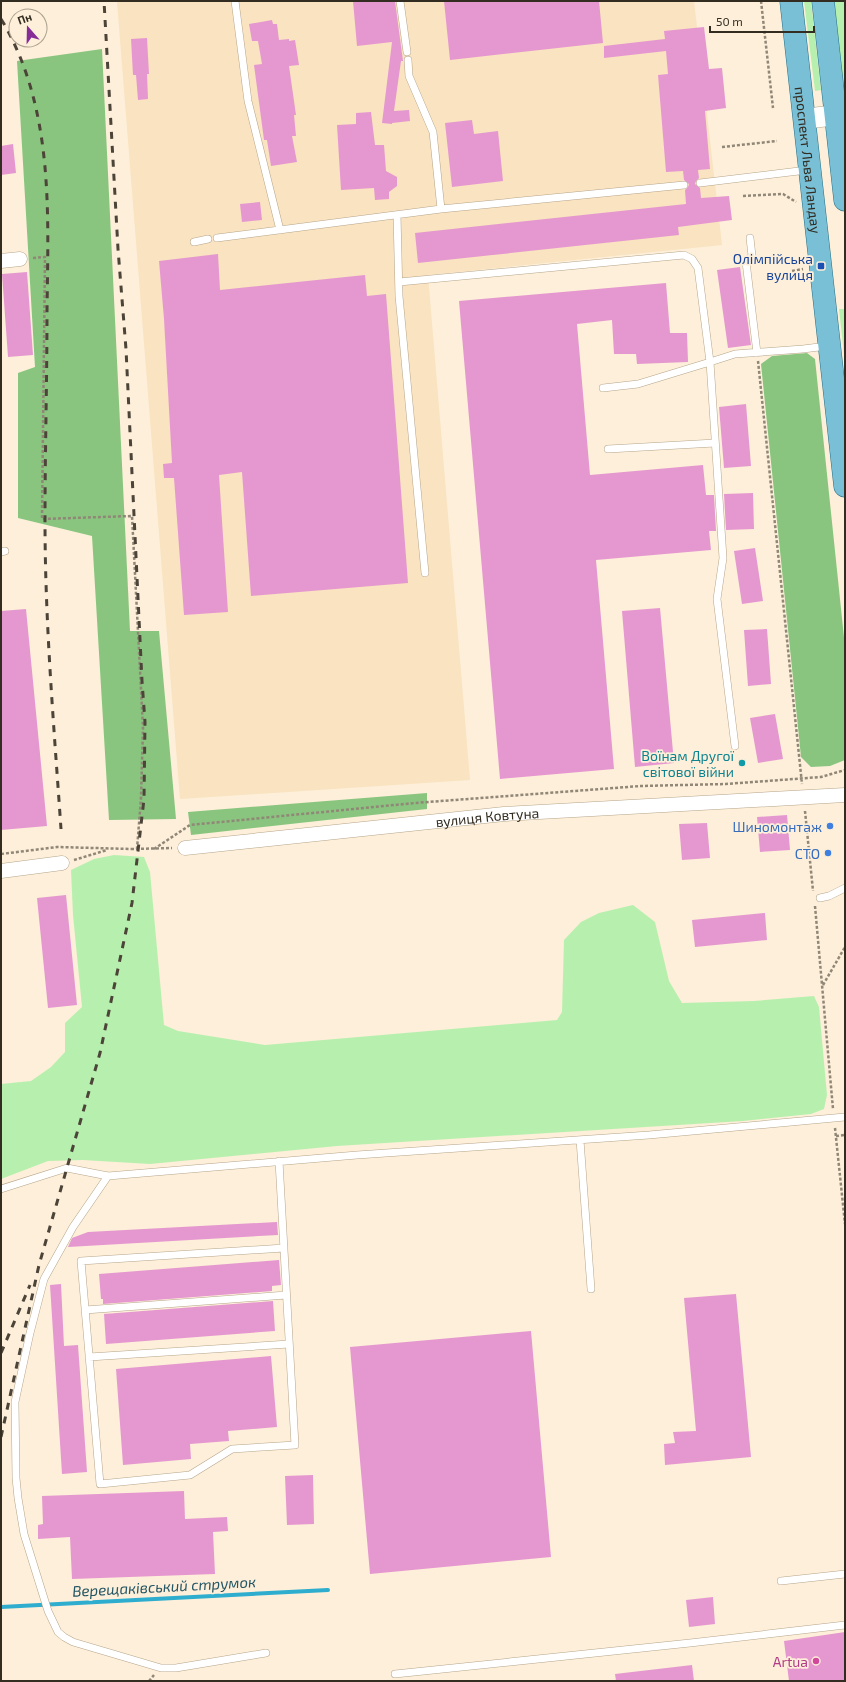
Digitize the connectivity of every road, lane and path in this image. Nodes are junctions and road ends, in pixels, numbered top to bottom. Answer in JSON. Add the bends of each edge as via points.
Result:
{"nodes":[{"id":1,"x":235,"y":1,"type":"edge"},
{"id":2,"x":400,"y":1,"type":"edge"},
{"id":3,"x":761,"y":1,"type":"edge"},
{"id":4,"x":791,"y":1,"type":"edge"},
{"id":5,"x":823,"y":1,"type":"edge"},
{"id":6,"x":407,"y":52,"type":"dead end"},
{"id":7,"x":408,"y":60,"type":"dead end"},
{"id":8,"x":773,"y":108,"type":"dead end"},
{"id":9,"x":840,"y":114,"type":"edge"},
{"id":10,"x":804,"y":119,"type":"junction"},
{"id":11,"x":777,"y":141,"type":"dead end"},
{"id":12,"x":722,"y":147,"type":"dead end"},
{"id":13,"x":841,"y":165,"type":"junction"},
{"id":14,"x":809,"y":169,"type":"junction"},
{"id":15,"x":700,"y":183,"type":"dead end"},
{"id":16,"x":684,"y":185,"type":"dead end"},
{"id":17,"x":743,"y":196,"type":"dead end"},
{"id":18,"x":845,"y":200,"type":"edge"},
{"id":19,"x":797,"y":203,"type":"dead end"},
{"id":20,"x":441,"y":209,"type":"junction"},
{"id":21,"x":397,"y":214,"type":"junction"},
{"id":22,"x":280,"y":230,"type":"junction"},
{"id":23,"x":217,"y":238,"type":"dead end"},
{"id":24,"x":750,"y":238,"type":"dead end"},
{"id":25,"x":208,"y":239,"type":"dead end"},
{"id":26,"x":194,"y":242,"type":"dead end"},
{"id":27,"x":20,"y":259,"type":"joint"},
{"id":28,"x":1,"y":261,"type":"edge"},
{"id":29,"x":399,"y":282,"type":"junction"},
{"id":30,"x":829,"y":346,"type":"junction"},
{"id":31,"x":757,"y":353,"type":"junction"},
{"id":32,"x":710,"y":362,"type":"junction"},
{"id":33,"x":603,"y":388,"type":"dead end"},
{"id":34,"x":715,"y":443,"type":"junction"},
{"id":35,"x":608,"y":449,"type":"dead end"},
{"id":36,"x":845,"y":486,"type":"edge"},
{"id":37,"x":425,"y":573,"type":"dead end"},
{"id":38,"x":735,"y":746,"type":"dead end"},
{"id":39,"x":845,"y":795,"type":"edge"},
{"id":40,"x":804,"y":797,"type":"junction"},
{"id":41,"x":186,"y":848,"type":"joint"},
{"id":42,"x":137,"y":849,"type":"junction"},
{"id":43,"x":62,"y":863,"type":"joint"},
{"id":44,"x":1,"y":870,"type":"edge"},
{"id":45,"x":845,"y":888,"type":"edge"},
{"id":46,"x":813,"y":891,"type":"dead end"},
{"id":47,"x":817,"y":898,"type":"joint"},
{"id":48,"x":845,"y":947,"type":"edge"},
{"id":49,"x":823,"y":985,"type":"junction"},
{"id":50,"x":845,"y":1117,"type":"edge"},
{"id":51,"x":834,"y":1118,"type":"junction"},
{"id":52,"x":835,"y":1136,"type":"junction"},
{"id":53,"x":845,"y":1136,"type":"edge"},
{"id":54,"x":580,"y":1140,"type":"junction"},
{"id":55,"x":279,"y":1162,"type":"junction"},
{"id":56,"x":108,"y":1176,"type":"junction"},
{"id":57,"x":1,"y":1189,"type":"edge"},
{"id":58,"x":845,"y":1224,"type":"edge"},
{"id":59,"x":284,"y":1248,"type":"junction"},
{"id":60,"x":590,"y":1289,"type":"dead end"},
{"id":61,"x":286,"y":1295,"type":"junction"},
{"id":62,"x":85,"y":1310,"type":"junction"},
{"id":63,"x":289,"y":1344,"type":"junction"},
{"id":64,"x":89,"y":1357,"type":"junction"},
{"id":65,"x":845,"y":1574,"type":"edge"},
{"id":66,"x":781,"y":1581,"type":"dead end"},
{"id":67,"x":845,"y":1625,"type":"edge"},
{"id":68,"x":266,"y":1653,"type":"dead end"},
{"id":69,"x":395,"y":1674,"type":"dead end"}],
"edges":[{"from":1,"to":22,"type":"lane","via":[[248,100]]},
{"from":2,"to":6,"type":"lane"},
{"from":3,"to":8,"type":"path"},
{"from":4,"to":10,"type":"main road","name":"проспект Льва Ландау"},
{"from":5,"to":9,"type":"main road"},
{"from":7,"to":20,"type":"lane","via":[[410,76],[433,132]]},
{"from":9,"to":10,"type":"street"},
{"from":9,"to":13,"type":"main road"},
{"from":10,"to":14,"type":"main road","name":"проспект Льва Ландау"},
{"from":11,"to":12,"type":"path"},
{"from":13,"to":14,"type":"main road"},
{"from":13,"to":18,"type":"main road"},
{"from":14,"to":15,"type":"lane"},
{"from":14,"to":30,"type":"main road","name":"проспект Льва Ландау"},
{"from":16,"to":20,"type":"lane"},
{"from":17,"to":19,"type":"path","via":[[783,194]]},
{"from":20,"to":21,"type":"lane"},
{"from":21,"to":22,"type":"lane"},
{"from":21,"to":29,"type":"lane"},
{"from":22,"to":23,"type":"lane"},
{"from":24,"to":31,"type":"lane","via":[[752,256],[746,262]]},
{"from":25,"to":26,"type":"lane"},
{"from":27,"to":28,"type":"street"},
{"from":27,"to":42,"type":"path","via":[[45,256],[42,518],[132,516],[143,728],[142,798]]},
{"from":29,"to":32,"type":"lane","via":[[684,256],[692,259],[698,268]]},
{"from":29,"to":37,"type":"lane"},
{"from":30,"to":31,"type":"lane"},
{"from":30,"to":36,"type":"main road","name":"проспект Льва Ландау"},
{"from":31,"to":32,"type":"lane","via":[[735,354]]},
{"from":31,"to":40,"type":"path"},
{"from":32,"to":33,"type":"lane","via":[[638,384]]},
{"from":32,"to":34,"type":"lane"},
{"from":34,"to":35,"type":"lane"},
{"from":34,"to":38,"type":"lane","via":[[723,558],[717,599]]},
{"from":39,"to":40,"type":"street","name":"вулиця Ковтуна"},
{"from":40,"to":41,"type":"street","name":"вулиця Ковтуна","via":[[504,814]]},
{"from":40,"to":46,"type":"path"},
{"from":41,"to":42,"type":"path"},
{"from":42,"to":43,"type":"path","via":[[110,849]]},
{"from":43,"to":44,"type":"street"},
{"from":45,"to":47,"type":"lane","via":[[829,896]]},
{"from":47,"to":49,"type":"path"},
{"from":48,"to":49,"type":"path"},
{"from":49,"to":51,"type":"path"},
{"from":50,"to":51,"type":"lane"},
{"from":51,"to":52,"type":"path"},
{"from":51,"to":54,"type":"lane"},
{"from":52,"to":53,"type":"path"},
{"from":52,"to":58,"type":"path"},
{"from":54,"to":55,"type":"lane"},
{"from":54,"to":60,"type":"lane"},
{"from":55,"to":56,"type":"lane"},
{"from":55,"to":59,"type":"lane"},
{"from":56,"to":57,"type":"lane","via":[[67,1168]]},
{"from":56,"to":68,"type":"lane","via":[[73,1227],[44,1279],[16,1394],[18,1498],[24,1534],[48,1612],[58,1632],[64,1637],[161,1668],[176,1668]]},
{"from":59,"to":61,"type":"lane"},
{"from":59,"to":62,"type":"lane","via":[[81,1261]]},
{"from":61,"to":62,"type":"lane"},
{"from":61,"to":63,"type":"lane"},
{"from":62,"to":64,"type":"lane"},
{"from":63,"to":64,"type":"lane"},
{"from":63,"to":64,"type":"lane","via":[[295,1444],[232,1449],[190,1475],[100,1484]]},
{"from":65,"to":66,"type":"lane"},
{"from":67,"to":69,"type":"lane"}]}
